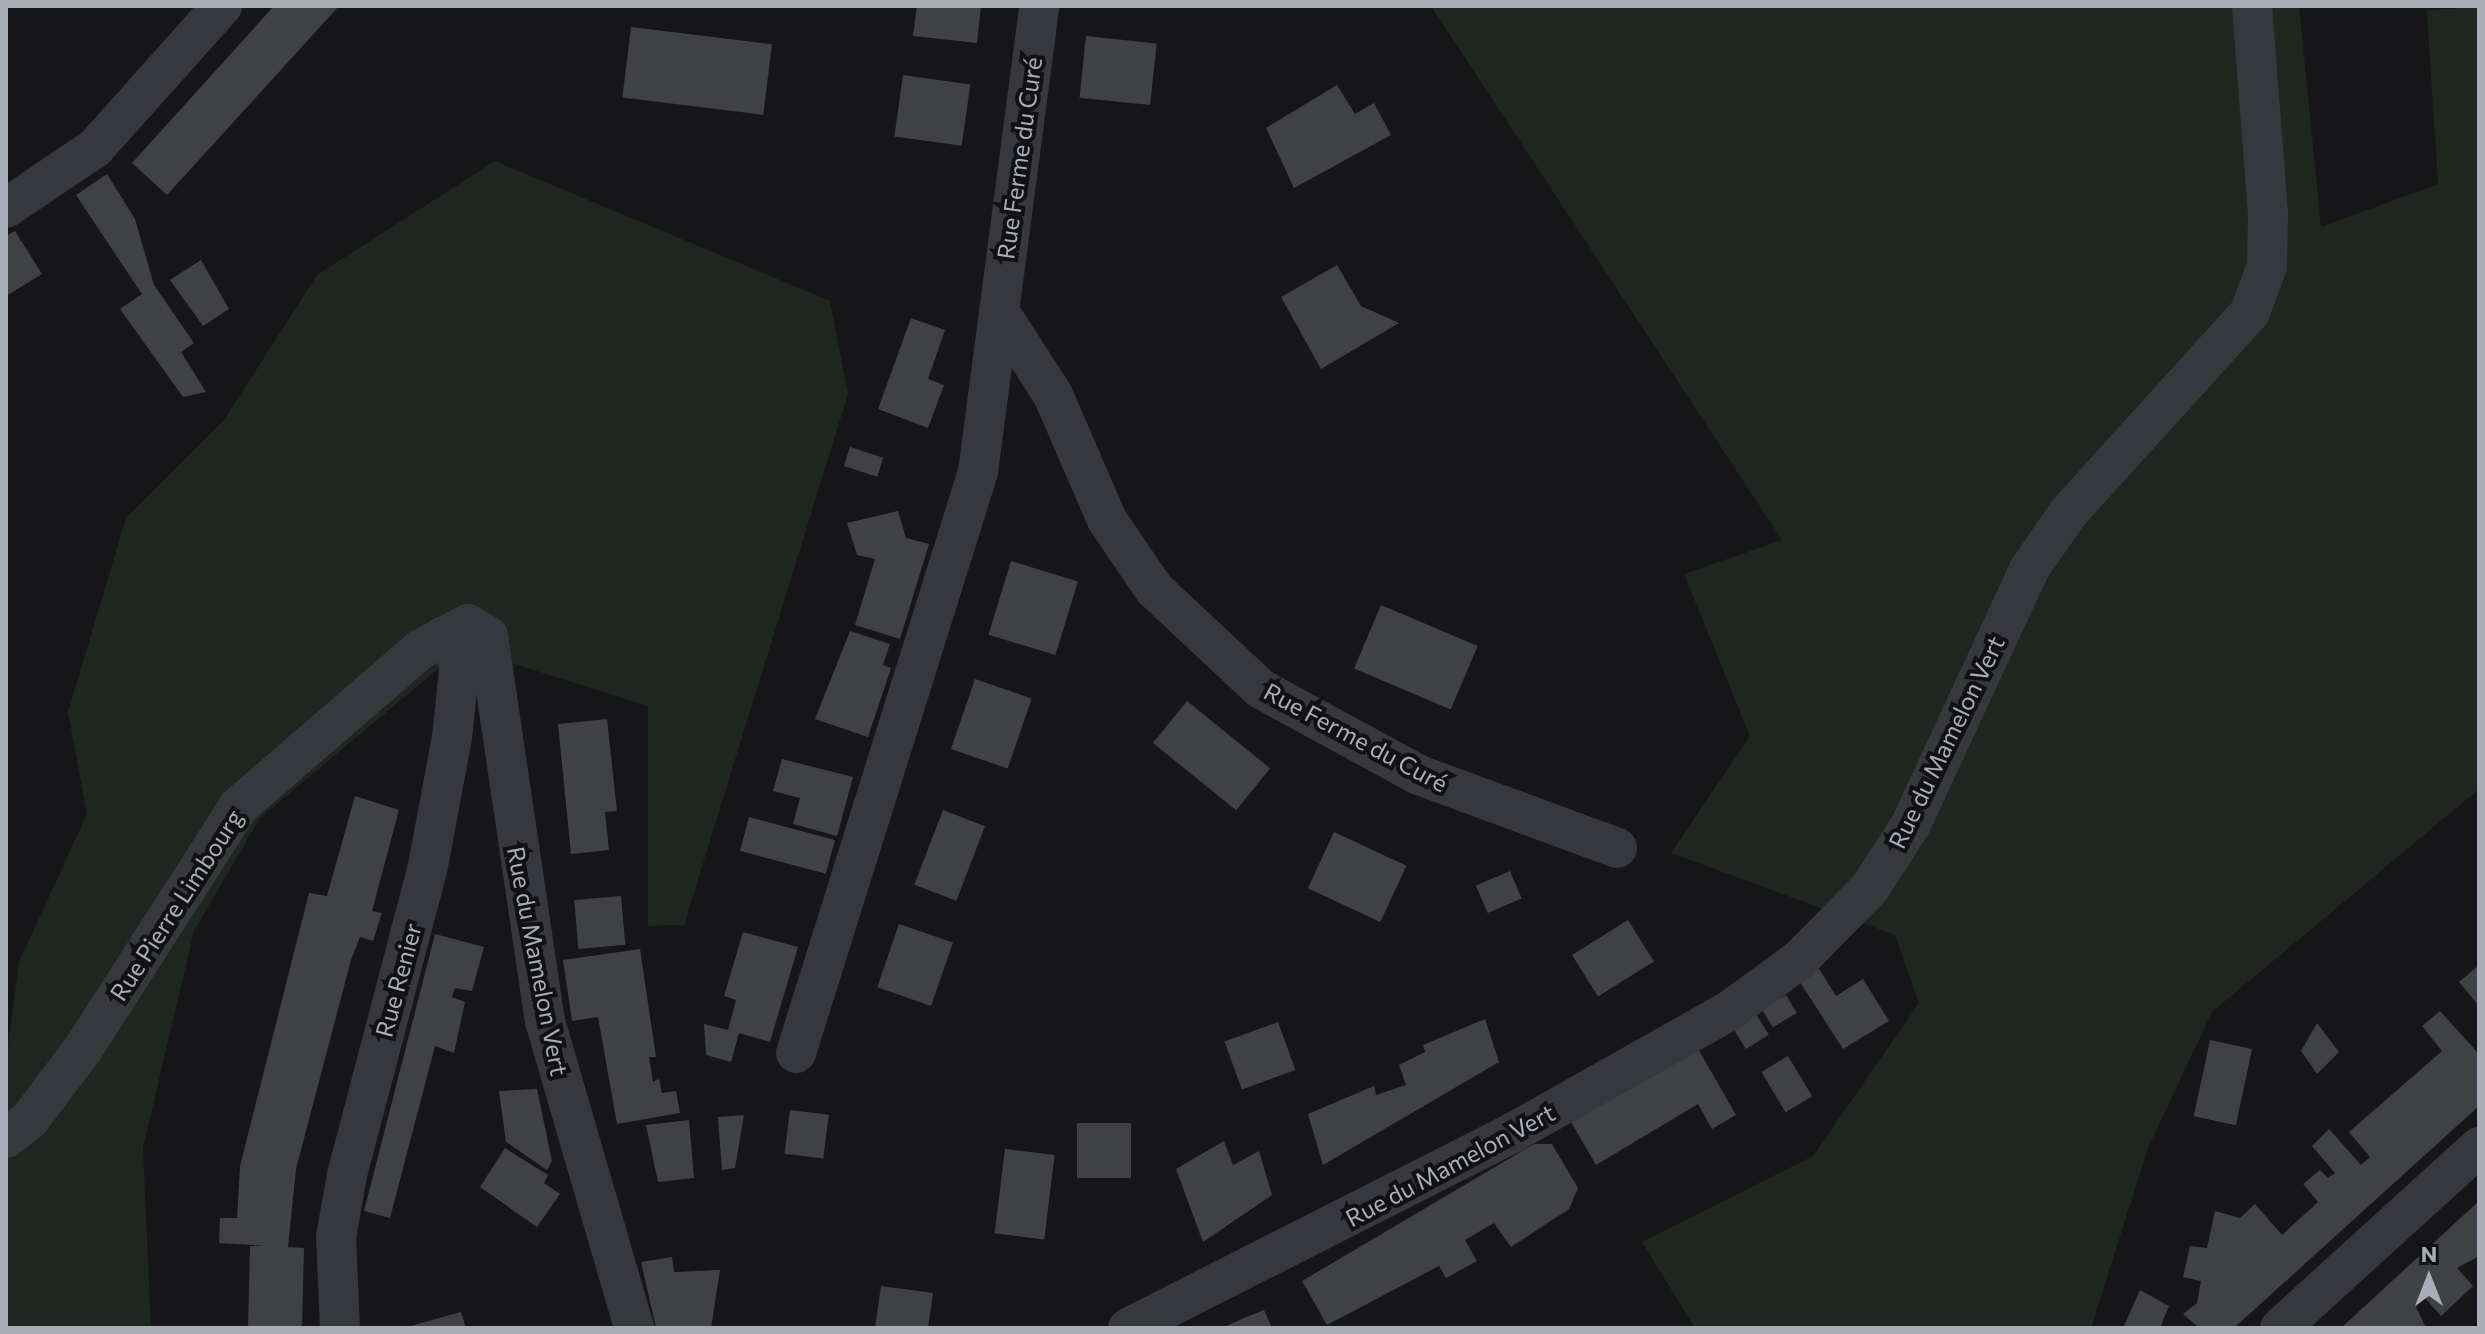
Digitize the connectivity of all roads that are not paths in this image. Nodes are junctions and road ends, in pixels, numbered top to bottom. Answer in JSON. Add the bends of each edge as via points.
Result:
{"nodes":[{"id":1,"x":222,"y":6,"type":"edge"},
{"id":2,"x":1039,"y":6,"type":"edge"},
{"id":3,"x":2252,"y":6,"type":"edge"},
{"id":4,"x":15,"y":204,"type":"edge"},
{"id":5,"x":999,"y":311,"type":"junction"},
{"id":6,"x":444,"y":636,"type":"junction"},
{"id":7,"x":1617,"y":848,"type":"dead end"},
{"id":8,"x":796,"y":1053,"type":"dead end"},
{"id":9,"x":6,"y":1138,"type":"edge"},
{"id":10,"x":2479,"y":1147,"type":"edge"},
{"id":11,"x":340,"y":1328,"type":"edge"},
{"id":12,"x":634,"y":1328,"type":"edge"},
{"id":13,"x":1128,"y":1328,"type":"edge"},
{"id":14,"x":2280,"y":1328,"type":"edge"}],
"edges":[{"from":1,"to":4,"type":"street","via":[[95,148]]},
{"from":2,"to":5,"type":"street","name":"Rue Ferme du Curé"},
{"from":3,"to":13,"type":"street","name":"Rue du Mamelon Vert","via":[[2268,214],[2267,266],[2250,312],[2068,513],[2030,568],[1911,824],[1870,888],[1800,959],[1729,1011],[1487,1147]]},
{"from":5,"to":7,"type":"street","name":"Rue Ferme du Curé","via":[[1053,395],[1107,520],[1146,577],[1261,689],[1419,775]]},
{"from":5,"to":8,"type":"street","name":"Rue Ferme du Curé","via":[[978,472]]},
{"from":6,"to":9,"type":"street","name":"Rue Pierre Limbourg","via":[[239,806],[83,1049],[30,1119]]},
{"from":6,"to":11,"type":"street","name":"Rue Renier","via":[[460,661],[448,766],[347,1175],[336,1237]]},
{"from":6,"to":12,"type":"street","name":"Rue du Mamelon Vert","via":[[468,624],[488,636],[545,1021]]},
{"from":10,"to":14,"type":"street"}]}
